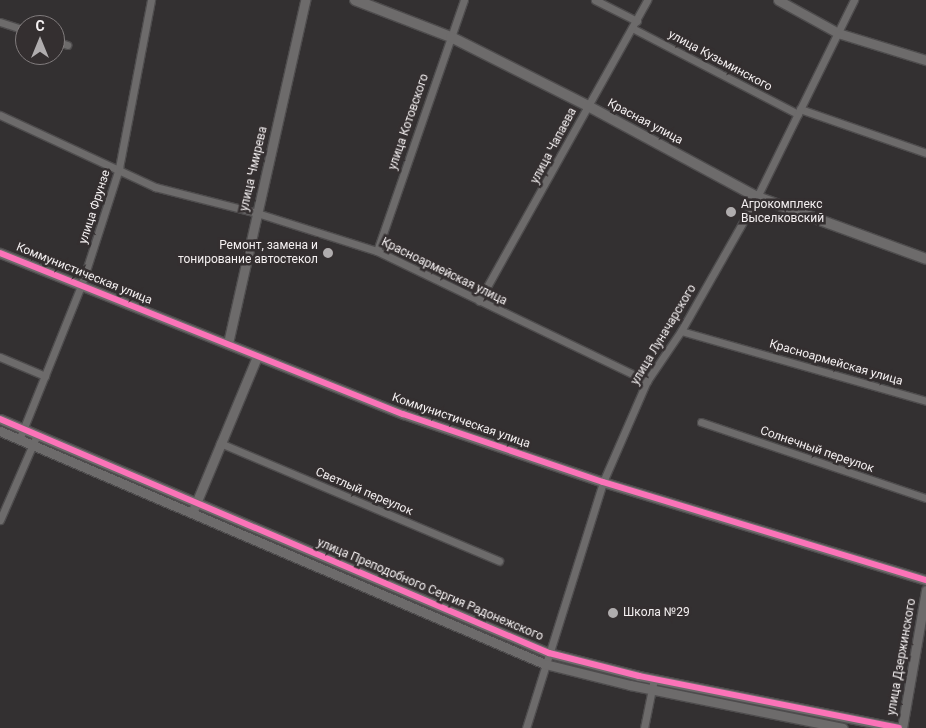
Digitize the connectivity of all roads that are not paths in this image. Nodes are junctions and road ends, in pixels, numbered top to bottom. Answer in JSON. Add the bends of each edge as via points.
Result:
{"nodes":[{"id":1,"x":151,"y":0,"type":"edge"},
{"id":2,"x":305,"y":0,"type":"edge"},
{"id":3,"x":354,"y":0,"type":"edge"},
{"id":4,"x":464,"y":0,"type":"edge"},
{"id":5,"x":595,"y":0,"type":"edge"},
{"id":6,"x":647,"y":0,"type":"edge"},
{"id":7,"x":778,"y":0,"type":"edge"},
{"id":8,"x":854,"y":0,"type":"edge"},
{"id":9,"x":637,"y":21,"type":"junction"},
{"id":10,"x":0,"y":22,"type":"edge"},
{"id":11,"x":15,"y":27,"type":"edge"},
{"id":12,"x":632,"y":28,"type":"junction"},
{"id":13,"x":838,"y":34,"type":"junction"},
{"id":14,"x":451,"y":37,"type":"junction"},
{"id":15,"x":926,"y":60,"type":"edge"},
{"id":16,"x":588,"y":106,"type":"junction"},
{"id":17,"x":799,"y":112,"type":"junction"},
{"id":18,"x":0,"y":115,"type":"edge"},
{"id":19,"x":926,"y":152,"type":"edge"},
{"id":20,"x":119,"y":168,"type":"junction"},
{"id":21,"x":757,"y":198,"type":"junction"},
{"id":22,"x":257,"y":213,"type":"junction"},
{"id":23,"x":377,"y":251,"type":"junction"},
{"id":24,"x":0,"y":253,"type":"edge"},
{"id":25,"x":926,"y":259,"type":"edge"},
{"id":26,"x":81,"y":286,"type":"junction"},
{"id":27,"x":480,"y":301,"type":"junction"},
{"id":28,"x":681,"y":331,"type":"junction"},
{"id":29,"x":228,"y":343,"type":"junction"},
{"id":30,"x":0,"y":357,"type":"edge"},
{"id":31,"x":257,"y":357,"type":"junction"},
{"id":32,"x":45,"y":376,"type":"junction"},
{"id":33,"x":647,"y":381,"type":"junction"},
{"id":34,"x":926,"y":401,"type":"edge"},
{"id":35,"x":0,"y":419,"type":"edge"},
{"id":36,"x":701,"y":422,"type":"dead end"},
{"id":37,"x":24,"y":429,"type":"junction"},
{"id":38,"x":0,"y":432,"type":"edge"},
{"id":39,"x":37,"y":435,"type":"junction"},
{"id":40,"x":20,"y":440,"type":"junction"},
{"id":41,"x":220,"y":443,"type":"junction"},
{"id":42,"x":33,"y":445,"type":"junction"},
{"id":43,"x":602,"y":482,"type":"junction"},
{"id":44,"x":926,"y":498,"type":"edge"},
{"id":45,"x":196,"y":503,"type":"junction"},
{"id":46,"x":192,"y":513,"type":"junction"},
{"id":47,"x":0,"y":520,"type":"edge"},
{"id":48,"x":499,"y":562,"type":"dead end"},
{"id":49,"x":926,"y":580,"type":"edge"},
{"id":50,"x":926,"y":590,"type":"edge"},
{"id":51,"x":549,"y":652,"type":"junction"},
{"id":52,"x":545,"y":664,"type":"junction"},
{"id":53,"x":654,"y":679,"type":"junction"},
{"id":54,"x":652,"y":689,"type":"junction"},
{"id":55,"x":526,"y":728,"type":"edge"},
{"id":56,"x":644,"y":728,"type":"edge"},
{"id":57,"x":843,"y":728,"type":"edge"},
{"id":58,"x":900,"y":728,"type":"edge"}],
"edges":[{"from":1,"to":20,"type":"street","name":"улица Фрунзе"},
{"from":2,"to":22,"type":"street","name":"улица Чмирева"},
{"from":3,"to":14,"type":"main road","name":"Красная улица"},
{"from":4,"to":14,"type":"street","name":"улица Котовского"},
{"from":5,"to":9,"type":"street"},
{"from":6,"to":9,"type":"street","name":"улица Чапаева"},
{"from":7,"to":13,"type":"street"},
{"from":8,"to":13,"type":"street","name":"улица Луначарского"},
{"from":9,"to":12,"type":"street","name":"улица Чапаева"},
{"from":10,"to":11,"type":"street"},
{"from":12,"to":16,"type":"street","name":"улица Чапаева"},
{"from":12,"to":17,"type":"street","name":"улица Кузьминского"},
{"from":13,"to":15,"type":"street"},
{"from":13,"to":17,"type":"street","name":"улица Луначарского"},
{"from":14,"to":16,"type":"main road","name":"Красная улица"},
{"from":14,"to":23,"type":"street","name":"улица Котовского"},
{"from":16,"to":21,"type":"main road","name":"Красная улица"},
{"from":16,"to":27,"type":"street","name":"улица Чапаева"},
{"from":17,"to":19,"type":"street","name":"улица Кузьминского"},
{"from":17,"to":21,"type":"street","name":"улица Луначарского"},
{"from":18,"to":20,"type":"street","name":"Красноармейская улица"},
{"from":20,"to":22,"type":"street","name":"Красноармейская улица","via":[[155,187]]},
{"from":20,"to":26,"type":"street","name":"улица Фрунзе"},
{"from":21,"to":25,"type":"main road","name":"Красная улица"},
{"from":21,"to":28,"type":"street","name":"улица Луначарского"},
{"from":22,"to":23,"type":"street","name":"Красноармейская улица"},
{"from":22,"to":29,"type":"street","name":"улица Чмирева"},
{"from":23,"to":27,"type":"street","name":"Красноармейская улица"},
{"from":24,"to":26,"type":"street","name":"Коммунистическая улица"},
{"from":26,"to":29,"type":"street","name":"Коммунистическая улица"},
{"from":26,"to":32,"type":"street","name":"улица Фрунзе"},
{"from":27,"to":33,"type":"street","name":"Красноармейская улица"},
{"from":28,"to":33,"type":"street","name":"улица Луначарского"},
{"from":28,"to":34,"type":"street","name":"Красноармейская улица"},
{"from":29,"to":31,"type":"street","name":"Коммунистическая улица"},
{"from":30,"to":32,"type":"street"},
{"from":31,"to":41,"type":"street"},
{"from":31,"to":43,"type":"street","name":"Коммунистическая улица","via":[[404,414]]},
{"from":32,"to":37,"type":"street","name":"улица Фрунзе"},
{"from":33,"to":43,"type":"street","name":"улица Луначарского"},
{"from":35,"to":37,"type":"street","name":"улица Преподобного Сергия Радонежского"},
{"from":36,"to":44,"type":"street","name":"Солнечный переулок"},
{"from":37,"to":39,"type":"street","name":"улица Преподобного Сергия Радонежского"},
{"from":37,"to":40,"type":"street","name":"улица Фрунзе"},
{"from":38,"to":40,"type":"street","name":"улица Преподобного Сергия Радонежского"},
{"from":39,"to":42,"type":"street"},
{"from":39,"to":45,"type":"street","name":"улица Преподобного Сергия Радонежского"},
{"from":40,"to":42,"type":"street","name":"улица Преподобного Сергия Радонежского"},
{"from":41,"to":45,"type":"street"},
{"from":41,"to":48,"type":"street","name":"Светлый переулок"},
{"from":42,"to":46,"type":"street","name":"улица Преподобного Сергия Радонежского"},
{"from":42,"to":47,"type":"street"},
{"from":43,"to":49,"type":"street","name":"Коммунистическая улица"},
{"from":43,"to":51,"type":"street","name":"улица Луначарского"},
{"from":45,"to":46,"type":"street"},
{"from":45,"to":51,"type":"street","name":"улица Преподобного Сергия Радонежского"},
{"from":46,"to":52,"type":"street","name":"улица Преподобного Сергия Радонежского"},
{"from":50,"to":58,"type":"street","name":"улица Дзержинского"},
{"from":51,"to":52,"type":"street","name":"улица Луначарского"},
{"from":51,"to":53,"type":"street","name":"улица Преподобного Сергия Радонежского"},
{"from":52,"to":54,"type":"street","name":"улица Преподобного Сергия Радонежского"},
{"from":52,"to":55,"type":"street","name":"улица Луначарского"},
{"from":53,"to":54,"type":"street"},
{"from":53,"to":58,"type":"street","name":"улица Преподобного Сергия Радонежского"},
{"from":54,"to":56,"type":"street"},
{"from":54,"to":57,"type":"street","name":"улица Преподобного Сергия Радонежского"}]}
